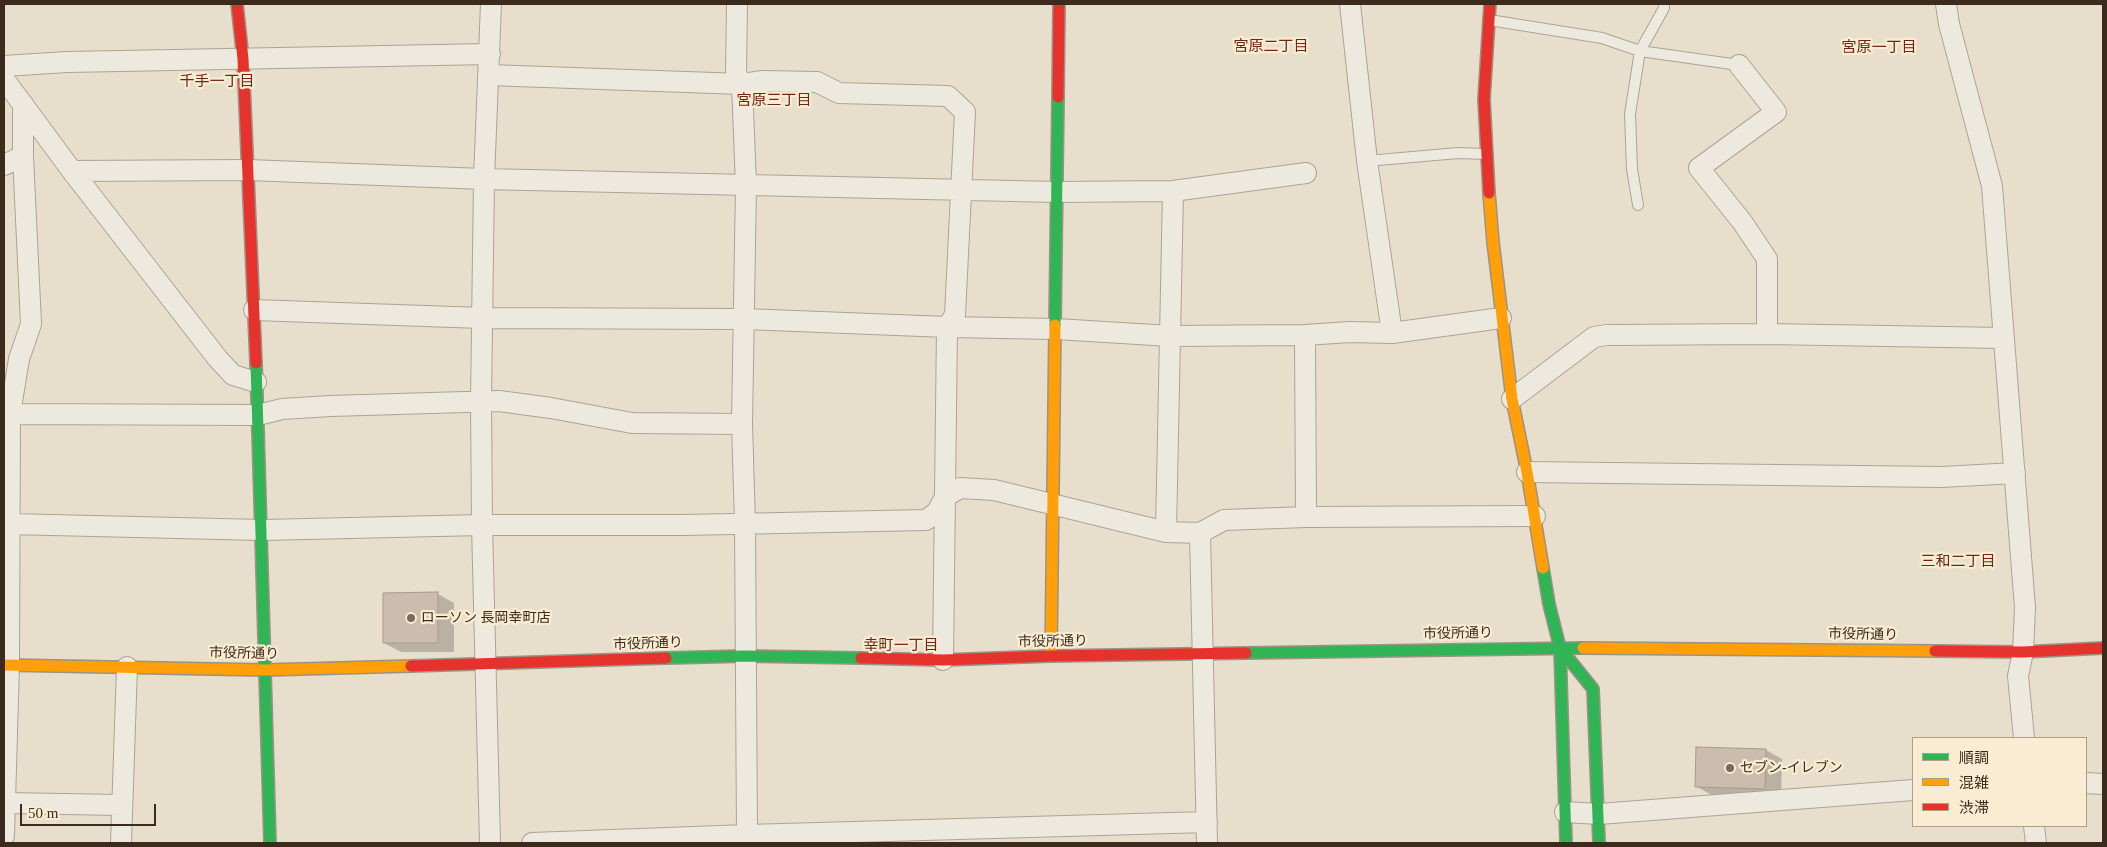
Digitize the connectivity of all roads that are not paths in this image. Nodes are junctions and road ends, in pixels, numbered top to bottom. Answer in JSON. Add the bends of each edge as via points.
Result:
{"nodes":[{"id":1,"x":236,"y":4,"type":"edge"},
{"id":2,"x":491,"y":4,"type":"edge"},
{"id":3,"x":737,"y":4,"type":"edge"},
{"id":4,"x":1059,"y":4,"type":"edge"},
{"id":5,"x":1350,"y":4,"type":"edge"},
{"id":6,"x":1490,"y":4,"type":"edge"},
{"id":7,"x":1664,"y":4,"type":"edge"},
{"id":8,"x":1946,"y":4,"type":"edge"},
{"id":9,"x":1488,"y":20,"type":"junction"},
{"id":10,"x":1640,"y":51,"type":"junction"},
{"id":11,"x":490,"y":54,"type":"junction"},
{"id":12,"x":243,"y":59,"type":"junction"},
{"id":13,"x":1739,"y":64,"type":"joint"},
{"id":14,"x":4,"y":66,"type":"edge"},
{"id":15,"x":488,"y":75,"type":"junction"},
{"id":16,"x":4,"y":79,"type":"edge"},
{"id":17,"x":742,"y":84,"type":"junction"},
{"id":18,"x":23,"y":104,"type":"junction"},
{"id":19,"x":1486,"y":154,"type":"junction"},
{"id":20,"x":23,"y":156,"type":"junction"},
{"id":21,"x":1368,"y":161,"type":"junction"},
{"id":22,"x":4,"y":165,"type":"edge"},
{"id":23,"x":248,"y":170,"type":"junction"},
{"id":24,"x":72,"y":171,"type":"junction"},
{"id":25,"x":1306,"y":173,"type":"dead end"},
{"id":26,"x":484,"y":179,"type":"junction"},
{"id":27,"x":746,"y":185,"type":"junction"},
{"id":28,"x":962,"y":188,"type":"junction"},
{"id":29,"x":1173,"y":191,"type":"junction"},
{"id":30,"x":1057,"y":192,"type":"junction"},
{"id":31,"x":1638,"y":205,"type":"dead end"},
{"id":32,"x":254,"y":310,"type":"junction"},
{"id":33,"x":482,"y":318,"type":"junction"},
{"id":34,"x":1501,"y":318,"type":"junction"},
{"id":35,"x":745,"y":319,"type":"junction"},
{"id":36,"x":947,"y":327,"type":"junction"},
{"id":37,"x":1056,"y":329,"type":"junction"},
{"id":38,"x":1392,"y":333,"type":"junction"},
{"id":39,"x":1305,"y":334,"type":"junction"},
{"id":40,"x":1768,"y":334,"type":"junction"},
{"id":41,"x":1170,"y":336,"type":"junction"},
{"id":42,"x":2004,"y":338,"type":"junction"},
{"id":43,"x":256,"y":382,"type":"junction"},
{"id":44,"x":1512,"y":399,"type":"junction"},
{"id":45,"x":481,"y":401,"type":"junction"},
{"id":46,"x":10,"y":414,"type":"junction"},
{"id":47,"x":258,"y":415,"type":"junction"},
{"id":48,"x":742,"y":424,"type":"junction"},
{"id":49,"x":1527,"y":472,"type":"junction"},
{"id":50,"x":2015,"y":473,"type":"junction"},
{"id":51,"x":945,"y":497,"type":"junction"},
{"id":52,"x":1052,"y":505,"type":"junction"},
{"id":53,"x":1535,"y":516,"type":"junction"},
{"id":54,"x":1306,"y":517,"type":"junction"},
{"id":55,"x":746,"y":523,"type":"junction"},
{"id":56,"x":9,"y":524,"type":"junction"},
{"id":57,"x":482,"y":525,"type":"junction"},
{"id":58,"x":262,"y":530,"type":"junction"},
{"id":59,"x":1166,"y":532,"type":"junction"},
{"id":60,"x":1200,"y":533,"type":"junction"},
{"id":61,"x":1560,"y":648,"type":"junction"},
{"id":62,"x":2103,"y":648,"type":"edge"},
{"id":63,"x":2023,"y":652,"type":"junction"},
{"id":64,"x":1203,"y":654,"type":"junction"},
{"id":65,"x":745,"y":656,"type":"junction"},
{"id":66,"x":1051,"y":656,"type":"junction"},
{"id":67,"x":943,"y":660,"type":"junction"},
{"id":68,"x":6,"y":665,"type":"edge"},
{"id":69,"x":486,"y":665,"type":"junction"},
{"id":70,"x":127,"y":667,"type":"junction"},
{"id":71,"x":266,"y":670,"type":"junction"},
{"id":72,"x":2024,"y":737,"type":"edge"},
{"id":73,"x":2087,"y":783,"type":"edge"},
{"id":74,"x":2103,"y":784,"type":"edge"},
{"id":75,"x":1912,"y":790,"type":"edge"},
{"id":76,"x":4,"y":803,"type":"edge"},
{"id":77,"x":121,"y":806,"type":"junction"},
{"id":78,"x":1565,"y":812,"type":"junction"},
{"id":79,"x":1599,"y":814,"type":"junction"},
{"id":80,"x":1207,"y":822,"type":"junction"},
{"id":81,"x":2034,"y":827,"type":"edge"},
{"id":82,"x":747,"y":835,"type":"junction"},
{"id":83,"x":4,"y":836,"type":"edge"},
{"id":84,"x":120,"y":843,"type":"edge"},
{"id":85,"x":270,"y":843,"type":"edge"},
{"id":86,"x":490,"y":843,"type":"edge"},
{"id":87,"x":532,"y":843,"type":"edge"},
{"id":88,"x":1207,"y":843,"type":"edge"},
{"id":89,"x":1566,"y":843,"type":"edge"},
{"id":90,"x":1599,"y":843,"type":"edge"},
{"id":91,"x":2036,"y":843,"type":"edge"}],
"edges":[{"from":1,"to":12,"type":"street"},
{"from":2,"to":11,"type":"street"},
{"from":3,"to":17,"type":"street","via":[[736,74]]},
{"from":4,"to":30,"type":"street"},
{"from":5,"to":21,"type":"street"},
{"from":6,"to":9,"type":"street"},
{"from":7,"to":10,"type":"lane"},
{"from":8,"to":42,"type":"street","via":[[1992,186]]},
{"from":9,"to":10,"type":"lane","via":[[1602,38]]},
{"from":9,"to":19,"type":"street","via":[[1484,98]]},
{"from":10,"to":13,"type":"lane"},
{"from":10,"to":31,"type":"lane","via":[[1630,114],[1632,169]]},
{"from":11,"to":12,"type":"street"},
{"from":11,"to":15,"type":"street"},
{"from":12,"to":14,"type":"street"},
{"from":12,"to":23,"type":"street"},
{"from":13,"to":40,"type":"street","via":[[1776,112],[1699,168],[1767,259]]},
{"from":15,"to":17,"type":"street"},
{"from":15,"to":26,"type":"street"},
{"from":16,"to":18,"type":"street"},
{"from":17,"to":27,"type":"street"},
{"from":17,"to":28,"type":"street","via":[[817,82],[839,93],[948,96],[965,112]]},
{"from":18,"to":20,"type":"street"},
{"from":18,"to":24,"type":"street"},
{"from":19,"to":21,"type":"lane"},
{"from":19,"to":34,"type":"street"},
{"from":20,"to":22,"type":"street"},
{"from":20,"to":46,"type":"street","via":[[31,324],[18,359]]},
{"from":21,"to":38,"type":"street"},
{"from":23,"to":24,"type":"street"},
{"from":23,"to":26,"type":"street"},
{"from":23,"to":32,"type":"street"},
{"from":24,"to":43,"type":"street","via":[[218,358],[233,375]]},
{"from":25,"to":29,"type":"street"},
{"from":26,"to":27,"type":"street"},
{"from":26,"to":33,"type":"street"},
{"from":27,"to":28,"type":"street"},
{"from":27,"to":35,"type":"street"},
{"from":28,"to":30,"type":"street"},
{"from":28,"to":36,"type":"street","via":[[955,315]]},
{"from":29,"to":30,"type":"street"},
{"from":29,"to":41,"type":"street"},
{"from":30,"to":37,"type":"street"},
{"from":32,"to":33,"type":"street"},
{"from":32,"to":43,"type":"street"},
{"from":33,"to":35,"type":"street"},
{"from":33,"to":45,"type":"street"},
{"from":34,"to":38,"type":"street"},
{"from":34,"to":44,"type":"street"},
{"from":35,"to":36,"type":"street"},
{"from":35,"to":48,"type":"street"},
{"from":36,"to":37,"type":"street"},
{"from":36,"to":51,"type":"street"},
{"from":37,"to":41,"type":"street"},
{"from":37,"to":52,"type":"street"},
{"from":38,"to":39,"type":"street"},
{"from":39,"to":41,"type":"street"},
{"from":39,"to":54,"type":"street"},
{"from":40,"to":42,"type":"street"},
{"from":40,"to":44,"type":"street","via":[[1594,337]]},
{"from":41,"to":59,"type":"street"},
{"from":42,"to":50,"type":"street"},
{"from":43,"to":47,"type":"street"},
{"from":44,"to":49,"type":"street"},
{"from":45,"to":47,"type":"street","via":[[330,406]]},
{"from":45,"to":48,"type":"street","via":[[551,408],[632,423]]},
{"from":45,"to":57,"type":"street"},
{"from":46,"to":47,"type":"street"},
{"from":46,"to":56,"type":"street"},
{"from":47,"to":58,"type":"street"},
{"from":48,"to":55,"type":"street"},
{"from":49,"to":50,"type":"street","via":[[1942,477]]},
{"from":49,"to":53,"type":"street"},
{"from":50,"to":63,"type":"street","via":[[2025,608]]},
{"from":51,"to":52,"type":"street","via":[[960,488],[994,490]]},
{"from":51,"to":55,"type":"street","via":[[937,512],[926,520]]},
{"from":51,"to":67,"type":"street"},
{"from":52,"to":59,"type":"street"},
{"from":52,"to":66,"type":"street"},
{"from":53,"to":54,"type":"street"},
{"from":53,"to":61,"type":"street","via":[[1549,604]]},
{"from":54,"to":60,"type":"street","via":[[1224,520]]},
{"from":55,"to":57,"type":"street"},
{"from":55,"to":65,"type":"street"},
{"from":56,"to":58,"type":"street"},
{"from":56,"to":68,"type":"street"},
{"from":57,"to":58,"type":"street"},
{"from":57,"to":69,"type":"street"},
{"from":58,"to":71,"type":"street"},
{"from":59,"to":60,"type":"street"},
{"from":60,"to":64,"type":"street"},
{"from":61,"to":63,"type":"street","name":"市役所通り"},
{"from":61,"to":64,"type":"street","name":"市役所通り"},
{"from":61,"to":78,"type":"street"},
{"from":61,"to":79,"type":"street","via":[[1593,689]]},
{"from":62,"to":63,"type":"street","name":"市役所通り"},
{"from":63,"to":72,"type":"street","via":[[2018,676]]},
{"from":64,"to":66,"type":"street","name":"市役所通り"},
{"from":64,"to":80,"type":"street"},
{"from":65,"to":67,"type":"street","name":"市役所通り"},
{"from":65,"to":69,"type":"street","name":"市役所通り"},
{"from":65,"to":82,"type":"street"},
{"from":66,"to":67,"type":"street","name":"市役所通り"},
{"from":68,"to":70,"type":"street","name":"市役所通り"},
{"from":68,"to":76,"type":"street"},
{"from":69,"to":71,"type":"street","name":"市役所通り"},
{"from":69,"to":86,"type":"street"},
{"from":70,"to":71,"type":"street","name":"市役所通り"},
{"from":70,"to":77,"type":"street"},
{"from":71,"to":85,"type":"street"},
{"from":73,"to":74,"type":"street"},
{"from":75,"to":79,"type":"street"},
{"from":76,"to":77,"type":"street"},
{"from":76,"to":83,"type":"street"},
{"from":77,"to":84,"type":"street"},
{"from":78,"to":79,"type":"street"},
{"from":78,"to":89,"type":"street"},
{"from":79,"to":90,"type":"street"},
{"from":80,"to":82,"type":"street"},
{"from":80,"to":88,"type":"street"},
{"from":81,"to":91,"type":"street"},
{"from":82,"to":87,"type":"street"}]}
